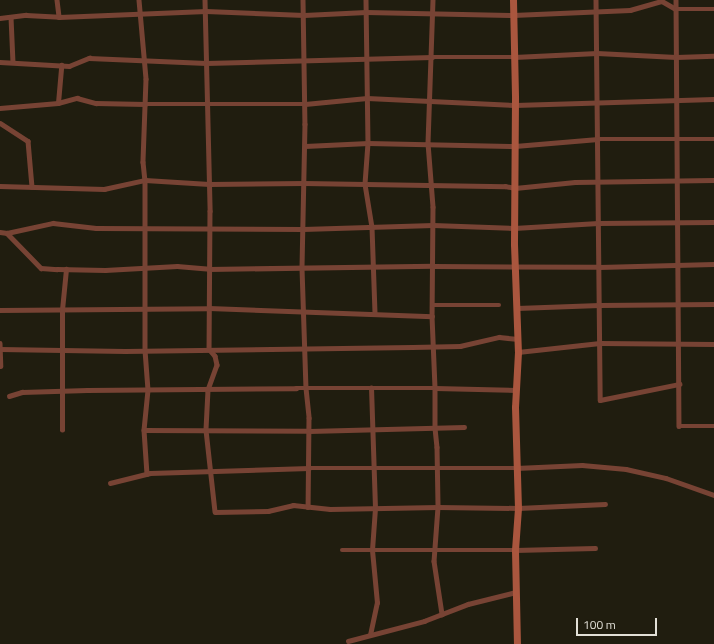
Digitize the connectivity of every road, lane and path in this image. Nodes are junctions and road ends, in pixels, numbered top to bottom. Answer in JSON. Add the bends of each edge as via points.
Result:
{"nodes":[{"id":1,"x":57,"y":0,"type":"edge"},
{"id":2,"x":139,"y":0,"type":"edge"},
{"id":3,"x":205,"y":0,"type":"edge"},
{"id":4,"x":303,"y":0,"type":"edge"},
{"id":5,"x":366,"y":0,"type":"edge"},
{"id":6,"x":433,"y":0,"type":"edge"},
{"id":7,"x":512,"y":0,"type":"edge"},
{"id":8,"x":596,"y":0,"type":"edge"},
{"id":9,"x":676,"y":0,"type":"edge"},
{"id":10,"x":676,"y":9,"type":"junction"},
{"id":11,"x":714,"y":9,"type":"edge"},
{"id":12,"x":206,"y":10,"type":"junction"},
{"id":13,"x":596,"y":10,"type":"junction"},
{"id":14,"x":366,"y":12,"type":"junction"},
{"id":15,"x":141,"y":15,"type":"junction"},
{"id":16,"x":304,"y":15,"type":"junction"},
{"id":17,"x":433,"y":15,"type":"junction"},
{"id":18,"x":513,"y":15,"type":"junction"},
{"id":19,"x":10,"y":17,"type":"junction"},
{"id":20,"x":59,"y":17,"type":"junction"},
{"id":21,"x":0,"y":18,"type":"edge"},
{"id":22,"x":597,"y":53,"type":"junction"},
{"id":23,"x":714,"y":56,"type":"edge"},
{"id":24,"x":432,"y":57,"type":"junction"},
{"id":25,"x":514,"y":57,"type":"junction"},
{"id":26,"x":676,"y":57,"type":"junction"},
{"id":27,"x":304,"y":59,"type":"junction"},
{"id":28,"x":367,"y":60,"type":"junction"},
{"id":29,"x":144,"y":61,"type":"junction"},
{"id":30,"x":0,"y":62,"type":"edge"},
{"id":31,"x":13,"y":62,"type":"junction"},
{"id":32,"x":206,"y":63,"type":"junction"},
{"id":33,"x":61,"y":65,"type":"junction"},
{"id":34,"x":367,"y":98,"type":"junction"},
{"id":35,"x":714,"y":99,"type":"edge"},
{"id":36,"x":431,"y":100,"type":"junction"},
{"id":37,"x":676,"y":100,"type":"junction"},
{"id":38,"x":597,"y":102,"type":"junction"},
{"id":39,"x":58,"y":103,"type":"junction"},
{"id":40,"x":207,"y":103,"type":"junction"},
{"id":41,"x":145,"y":104,"type":"junction"},
{"id":42,"x":305,"y":104,"type":"junction"},
{"id":43,"x":515,"y":105,"type":"junction"},
{"id":44,"x":0,"y":108,"type":"edge"},
{"id":45,"x":0,"y":123,"type":"edge"},
{"id":46,"x":598,"y":139,"type":"junction"},
{"id":47,"x":677,"y":140,"type":"junction"},
{"id":48,"x":714,"y":140,"type":"edge"},
{"id":49,"x":368,"y":143,"type":"junction"},
{"id":50,"x":428,"y":144,"type":"junction"},
{"id":51,"x":305,"y":146,"type":"junction"},
{"id":52,"x":515,"y":146,"type":"junction"},
{"id":53,"x":145,"y":180,"type":"junction"},
{"id":54,"x":714,"y":180,"type":"edge"},
{"id":55,"x":677,"y":181,"type":"junction"},
{"id":56,"x":304,"y":182,"type":"junction"},
{"id":57,"x":598,"y":182,"type":"junction"},
{"id":58,"x":209,"y":184,"type":"junction"},
{"id":59,"x":365,"y":184,"type":"junction"},
{"id":60,"x":432,"y":185,"type":"junction"},
{"id":61,"x":0,"y":186,"type":"edge"},
{"id":62,"x":32,"y":187,"type":"junction"},
{"id":63,"x":514,"y":188,"type":"junction"},
{"id":64,"x":714,"y":222,"type":"edge"},
{"id":65,"x":598,"y":223,"type":"junction"},
{"id":66,"x":677,"y":223,"type":"junction"},
{"id":67,"x":434,"y":225,"type":"junction"},
{"id":68,"x":372,"y":227,"type":"junction"},
{"id":69,"x":210,"y":228,"type":"junction"},
{"id":70,"x":514,"y":228,"type":"junction"},
{"id":71,"x":145,"y":229,"type":"junction"},
{"id":72,"x":303,"y":229,"type":"junction"},
{"id":73,"x":0,"y":232,"type":"edge"},
{"id":74,"x":7,"y":233,"type":"junction"},
{"id":75,"x":678,"y":264,"type":"junction"},
{"id":76,"x":714,"y":264,"type":"edge"},
{"id":77,"x":434,"y":266,"type":"junction"},
{"id":78,"x":373,"y":267,"type":"junction"},
{"id":79,"x":515,"y":267,"type":"junction"},
{"id":80,"x":599,"y":267,"type":"junction"},
{"id":81,"x":144,"y":268,"type":"junction"},
{"id":82,"x":302,"y":268,"type":"junction"},
{"id":83,"x":209,"y":269,"type":"junction"},
{"id":84,"x":66,"y":270,"type":"junction"},
{"id":85,"x":714,"y":304,"type":"edge"},
{"id":86,"x":433,"y":305,"type":"junction"},
{"id":87,"x":499,"y":305,"type":"dead end"},
{"id":88,"x":599,"y":305,"type":"junction"},
{"id":89,"x":678,"y":305,"type":"junction"},
{"id":90,"x":209,"y":308,"type":"junction"},
{"id":91,"x":517,"y":308,"type":"junction"},
{"id":92,"x":146,"y":309,"type":"junction"},
{"id":93,"x":0,"y":310,"type":"edge"},
{"id":94,"x":62,"y":310,"type":"junction"},
{"id":95,"x":305,"y":312,"type":"junction"},
{"id":96,"x":375,"y":314,"type":"junction"},
{"id":97,"x":432,"y":316,"type":"junction"},
{"id":98,"x":518,"y":339,"type":"junction"},
{"id":99,"x":0,"y":343,"type":"edge"},
{"id":100,"x":600,"y":343,"type":"junction"},
{"id":101,"x":678,"y":344,"type":"junction"},
{"id":102,"x":714,"y":344,"type":"edge"},
{"id":103,"x":433,"y":346,"type":"junction"},
{"id":104,"x":305,"y":348,"type":"junction"},
{"id":105,"x":0,"y":349,"type":"edge"},
{"id":106,"x":209,"y":349,"type":"junction"},
{"id":107,"x":63,"y":350,"type":"junction"},
{"id":108,"x":146,"y":350,"type":"junction"},
{"id":109,"x":518,"y":352,"type":"junction"},
{"id":110,"x":0,"y":366,"type":"edge"},
{"id":111,"x":679,"y":384,"type":"junction"},
{"id":112,"x":306,"y":388,"type":"junction"},
{"id":113,"x":371,"y":388,"type":"junction"},
{"id":114,"x":436,"y":388,"type":"junction"},
{"id":115,"x":148,"y":390,"type":"junction"},
{"id":116,"x":208,"y":390,"type":"junction"},
{"id":117,"x":516,"y":390,"type":"junction"},
{"id":118,"x":62,"y":391,"type":"junction"},
{"id":119,"x":9,"y":396,"type":"dead end"},
{"id":120,"x":714,"y":426,"type":"edge"},
{"id":121,"x":464,"y":427,"type":"dead end"},
{"id":122,"x":435,"y":428,"type":"junction"},
{"id":123,"x":62,"y":430,"type":"dead end"},
{"id":124,"x":144,"y":430,"type":"junction"},
{"id":125,"x":206,"y":430,"type":"junction"},
{"id":126,"x":372,"y":430,"type":"junction"},
{"id":127,"x":309,"y":431,"type":"junction"},
{"id":128,"x":309,"y":468,"type":"junction"},
{"id":129,"x":373,"y":468,"type":"junction"},
{"id":130,"x":516,"y":468,"type":"junction"},
{"id":131,"x":436,"y":469,"type":"junction"},
{"id":132,"x":210,"y":471,"type":"junction"},
{"id":133,"x":147,"y":474,"type":"junction"},
{"id":134,"x":110,"y":483,"type":"dead end"},
{"id":135,"x":714,"y":495,"type":"edge"},
{"id":136,"x":604,"y":504,"type":"dead end"},
{"id":137,"x":308,"y":507,"type":"junction"},
{"id":138,"x":438,"y":507,"type":"junction"},
{"id":139,"x":375,"y":508,"type":"junction"},
{"id":140,"x":518,"y":508,"type":"junction"},
{"id":141,"x":595,"y":548,"type":"dead end"},
{"id":142,"x":434,"y":549,"type":"junction"},
{"id":143,"x":342,"y":550,"type":"dead end"},
{"id":144,"x":372,"y":550,"type":"junction"},
{"id":145,"x":516,"y":550,"type":"junction"},
{"id":146,"x":516,"y":592,"type":"junction"},
{"id":147,"x":442,"y":614,"type":"junction"},
{"id":148,"x":370,"y":635,"type":"junction"},
{"id":149,"x":348,"y":641,"type":"dead end"},
{"id":150,"x":517,"y":644,"type":"edge"}],
"edges":[{"from":1,"to":20,"type":"street"},
{"from":2,"to":15,"type":"street"},
{"from":3,"to":12,"type":"street"},
{"from":4,"to":16,"type":"street"},
{"from":5,"to":14,"type":"street"},
{"from":6,"to":17,"type":"street"},
{"from":7,"to":18,"type":"street"},
{"from":8,"to":13,"type":"street"},
{"from":9,"to":10,"type":"street"},
{"from":10,"to":11,"type":"street"},
{"from":10,"to":13,"type":"street","via":[[662,1],[630,10]]},
{"from":10,"to":26,"type":"street"},
{"from":12,"to":15,"type":"street"},
{"from":12,"to":16,"type":"street"},
{"from":12,"to":32,"type":"street"},
{"from":13,"to":18,"type":"street"},
{"from":13,"to":22,"type":"street"},
{"from":14,"to":16,"type":"street"},
{"from":14,"to":17,"type":"street"},
{"from":14,"to":28,"type":"street"},
{"from":15,"to":20,"type":"street"},
{"from":15,"to":29,"type":"street"},
{"from":16,"to":27,"type":"street"},
{"from":17,"to":18,"type":"street"},
{"from":17,"to":24,"type":"street"},
{"from":18,"to":25,"type":"street"},
{"from":19,"to":20,"type":"street"},
{"from":19,"to":21,"type":"street"},
{"from":19,"to":31,"type":"street"},
{"from":22,"to":25,"type":"street"},
{"from":22,"to":26,"type":"street"},
{"from":22,"to":38,"type":"street"},
{"from":23,"to":26,"type":"street"},
{"from":24,"to":25,"type":"street"},
{"from":24,"to":28,"type":"street"},
{"from":24,"to":36,"type":"street"},
{"from":25,"to":43,"type":"street"},
{"from":26,"to":37,"type":"street"},
{"from":27,"to":28,"type":"street"},
{"from":27,"to":32,"type":"street"},
{"from":27,"to":42,"type":"street"},
{"from":28,"to":34,"type":"street"},
{"from":29,"to":32,"type":"street"},
{"from":29,"to":33,"type":"street","via":[[89,58],[69,66]]},
{"from":29,"to":41,"type":"street"},
{"from":30,"to":31,"type":"street"},
{"from":31,"to":33,"type":"street"},
{"from":32,"to":40,"type":"street"},
{"from":33,"to":39,"type":"street"},
{"from":34,"to":36,"type":"street"},
{"from":34,"to":42,"type":"street"},
{"from":34,"to":49,"type":"street"},
{"from":35,"to":37,"type":"street"},
{"from":36,"to":43,"type":"street"},
{"from":36,"to":50,"type":"street"},
{"from":37,"to":38,"type":"street"},
{"from":37,"to":47,"type":"street"},
{"from":38,"to":43,"type":"street"},
{"from":38,"to":46,"type":"street"},
{"from":39,"to":41,"type":"street","via":[[77,98],[96,103]]},
{"from":39,"to":44,"type":"street"},
{"from":40,"to":41,"type":"street"},
{"from":40,"to":42,"type":"street"},
{"from":40,"to":58,"type":"street"},
{"from":41,"to":53,"type":"street"},
{"from":42,"to":51,"type":"street"},
{"from":43,"to":52,"type":"street"},
{"from":45,"to":62,"type":"street","via":[[28,141]]},
{"from":46,"to":47,"type":"street"},
{"from":46,"to":52,"type":"street"},
{"from":46,"to":57,"type":"street"},
{"from":47,"to":48,"type":"street"},
{"from":47,"to":55,"type":"street"},
{"from":49,"to":50,"type":"street"},
{"from":49,"to":51,"type":"street"},
{"from":49,"to":59,"type":"street"},
{"from":50,"to":52,"type":"street"},
{"from":50,"to":60,"type":"street"},
{"from":51,"to":56,"type":"street"},
{"from":52,"to":63,"type":"street"},
{"from":53,"to":58,"type":"street"},
{"from":53,"to":62,"type":"street","via":[[104,189]]},
{"from":53,"to":71,"type":"street"},
{"from":54,"to":55,"type":"street"},
{"from":55,"to":57,"type":"street"},
{"from":55,"to":66,"type":"street"},
{"from":56,"to":58,"type":"street"},
{"from":56,"to":59,"type":"street"},
{"from":56,"to":72,"type":"street"},
{"from":57,"to":63,"type":"street"},
{"from":57,"to":65,"type":"street"},
{"from":58,"to":69,"type":"street"},
{"from":59,"to":60,"type":"street"},
{"from":59,"to":68,"type":"street"},
{"from":60,"to":63,"type":"street"},
{"from":60,"to":67,"type":"street"},
{"from":61,"to":62,"type":"street"},
{"from":63,"to":70,"type":"street"},
{"from":64,"to":66,"type":"street"},
{"from":65,"to":66,"type":"street"},
{"from":65,"to":70,"type":"street"},
{"from":65,"to":80,"type":"street"},
{"from":66,"to":75,"type":"street"},
{"from":67,"to":68,"type":"street"},
{"from":67,"to":70,"type":"street"},
{"from":67,"to":77,"type":"street"},
{"from":68,"to":72,"type":"street"},
{"from":68,"to":78,"type":"street"},
{"from":69,"to":71,"type":"street"},
{"from":69,"to":72,"type":"street"},
{"from":69,"to":83,"type":"street"},
{"from":70,"to":79,"type":"street"},
{"from":71,"to":74,"type":"street","via":[[96,228],[53,223]]},
{"from":71,"to":81,"type":"street"},
{"from":72,"to":82,"type":"street"},
{"from":73,"to":74,"type":"street"},
{"from":74,"to":84,"type":"street","via":[[41,268]]},
{"from":75,"to":76,"type":"street"},
{"from":75,"to":80,"type":"street"},
{"from":75,"to":89,"type":"street"},
{"from":77,"to":78,"type":"street"},
{"from":77,"to":79,"type":"street"},
{"from":77,"to":86,"type":"street"},
{"from":78,"to":82,"type":"street"},
{"from":78,"to":96,"type":"street"},
{"from":79,"to":80,"type":"street"},
{"from":79,"to":91,"type":"street"},
{"from":80,"to":88,"type":"street"},
{"from":81,"to":83,"type":"street","via":[[177,266]]},
{"from":81,"to":84,"type":"street"},
{"from":81,"to":92,"type":"street"},
{"from":82,"to":83,"type":"street"},
{"from":82,"to":95,"type":"street"},
{"from":83,"to":90,"type":"street"},
{"from":84,"to":94,"type":"street"},
{"from":85,"to":89,"type":"street"},
{"from":86,"to":87,"type":"street"},
{"from":86,"to":97,"type":"street"},
{"from":88,"to":89,"type":"street"},
{"from":88,"to":91,"type":"street"},
{"from":88,"to":100,"type":"street"},
{"from":89,"to":101,"type":"street"},
{"from":90,"to":92,"type":"street"},
{"from":90,"to":95,"type":"street"},
{"from":90,"to":106,"type":"street"},
{"from":91,"to":98,"type":"street"},
{"from":92,"to":94,"type":"street"},
{"from":92,"to":108,"type":"street"},
{"from":93,"to":94,"type":"street"},
{"from":94,"to":107,"type":"street"},
{"from":95,"to":96,"type":"street"},
{"from":95,"to":104,"type":"street"},
{"from":96,"to":97,"type":"street"},
{"from":97,"to":103,"type":"street"},
{"from":98,"to":103,"type":"street","via":[[499,337],[460,346]]},
{"from":98,"to":109,"type":"street"},
{"from":99,"to":105,"type":"street"},
{"from":100,"to":101,"type":"street"},
{"from":100,"to":109,"type":"street"},
{"from":100,"to":111,"type":"street","via":[[600,400]]},
{"from":101,"to":102,"type":"street"},
{"from":101,"to":111,"type":"street"},
{"from":103,"to":104,"type":"street"},
{"from":103,"to":114,"type":"street"},
{"from":104,"to":106,"type":"street"},
{"from":104,"to":112,"type":"street"},
{"from":105,"to":107,"type":"street"},
{"from":105,"to":110,"type":"street"},
{"from":106,"to":108,"type":"street"},
{"from":106,"to":116,"type":"street","via":[[215,356],[217,365]]},
{"from":107,"to":108,"type":"street"},
{"from":107,"to":118,"type":"street"},
{"from":108,"to":115,"type":"street"},
{"from":109,"to":117,"type":"street"},
{"from":111,"to":120,"type":"street","via":[[679,426]]},
{"from":112,"to":113,"type":"street"},
{"from":112,"to":116,"type":"street"},
{"from":112,"to":127,"type":"street"},
{"from":113,"to":114,"type":"street"},
{"from":113,"to":126,"type":"street"},
{"from":114,"to":117,"type":"street"},
{"from":114,"to":122,"type":"street"},
{"from":115,"to":116,"type":"street"},
{"from":115,"to":118,"type":"street"},
{"from":115,"to":124,"type":"street"},
{"from":116,"to":125,"type":"street"},
{"from":117,"to":130,"type":"street"},
{"from":118,"to":119,"type":"street","via":[[22,392]]},
{"from":118,"to":123,"type":"street"},
{"from":121,"to":122,"type":"street"},
{"from":122,"to":126,"type":"street"},
{"from":122,"to":131,"type":"street"},
{"from":124,"to":125,"type":"street"},
{"from":124,"to":133,"type":"street"},
{"from":125,"to":127,"type":"street"},
{"from":125,"to":132,"type":"street"},
{"from":126,"to":127,"type":"street"},
{"from":126,"to":129,"type":"street"},
{"from":127,"to":128,"type":"street"},
{"from":128,"to":129,"type":"street"},
{"from":128,"to":132,"type":"street"},
{"from":128,"to":137,"type":"street"},
{"from":129,"to":131,"type":"street"},
{"from":129,"to":139,"type":"street"},
{"from":130,"to":131,"type":"street"},
{"from":130,"to":135,"type":"street","via":[[582,464],[626,469],[666,478]]},
{"from":130,"to":140,"type":"street"},
{"from":131,"to":138,"type":"street"},
{"from":132,"to":133,"type":"street"},
{"from":132,"to":137,"type":"street","via":[[215,512],[268,511],[293,505]]},
{"from":133,"to":134,"type":"street"},
{"from":136,"to":140,"type":"street"},
{"from":137,"to":139,"type":"street"},
{"from":138,"to":139,"type":"street"},
{"from":138,"to":140,"type":"street"},
{"from":138,"to":142,"type":"street"},
{"from":139,"to":144,"type":"street"},
{"from":140,"to":145,"type":"street"},
{"from":141,"to":145,"type":"street"},
{"from":142,"to":144,"type":"street"},
{"from":142,"to":145,"type":"street"},
{"from":142,"to":147,"type":"street"},
{"from":143,"to":144,"type":"street"},
{"from":144,"to":148,"type":"street","via":[[377,603]]},
{"from":145,"to":146,"type":"street"},
{"from":146,"to":147,"type":"street","via":[[468,604]]},
{"from":146,"to":150,"type":"street"},
{"from":147,"to":148,"type":"street"},
{"from":148,"to":149,"type":"street"}]}
